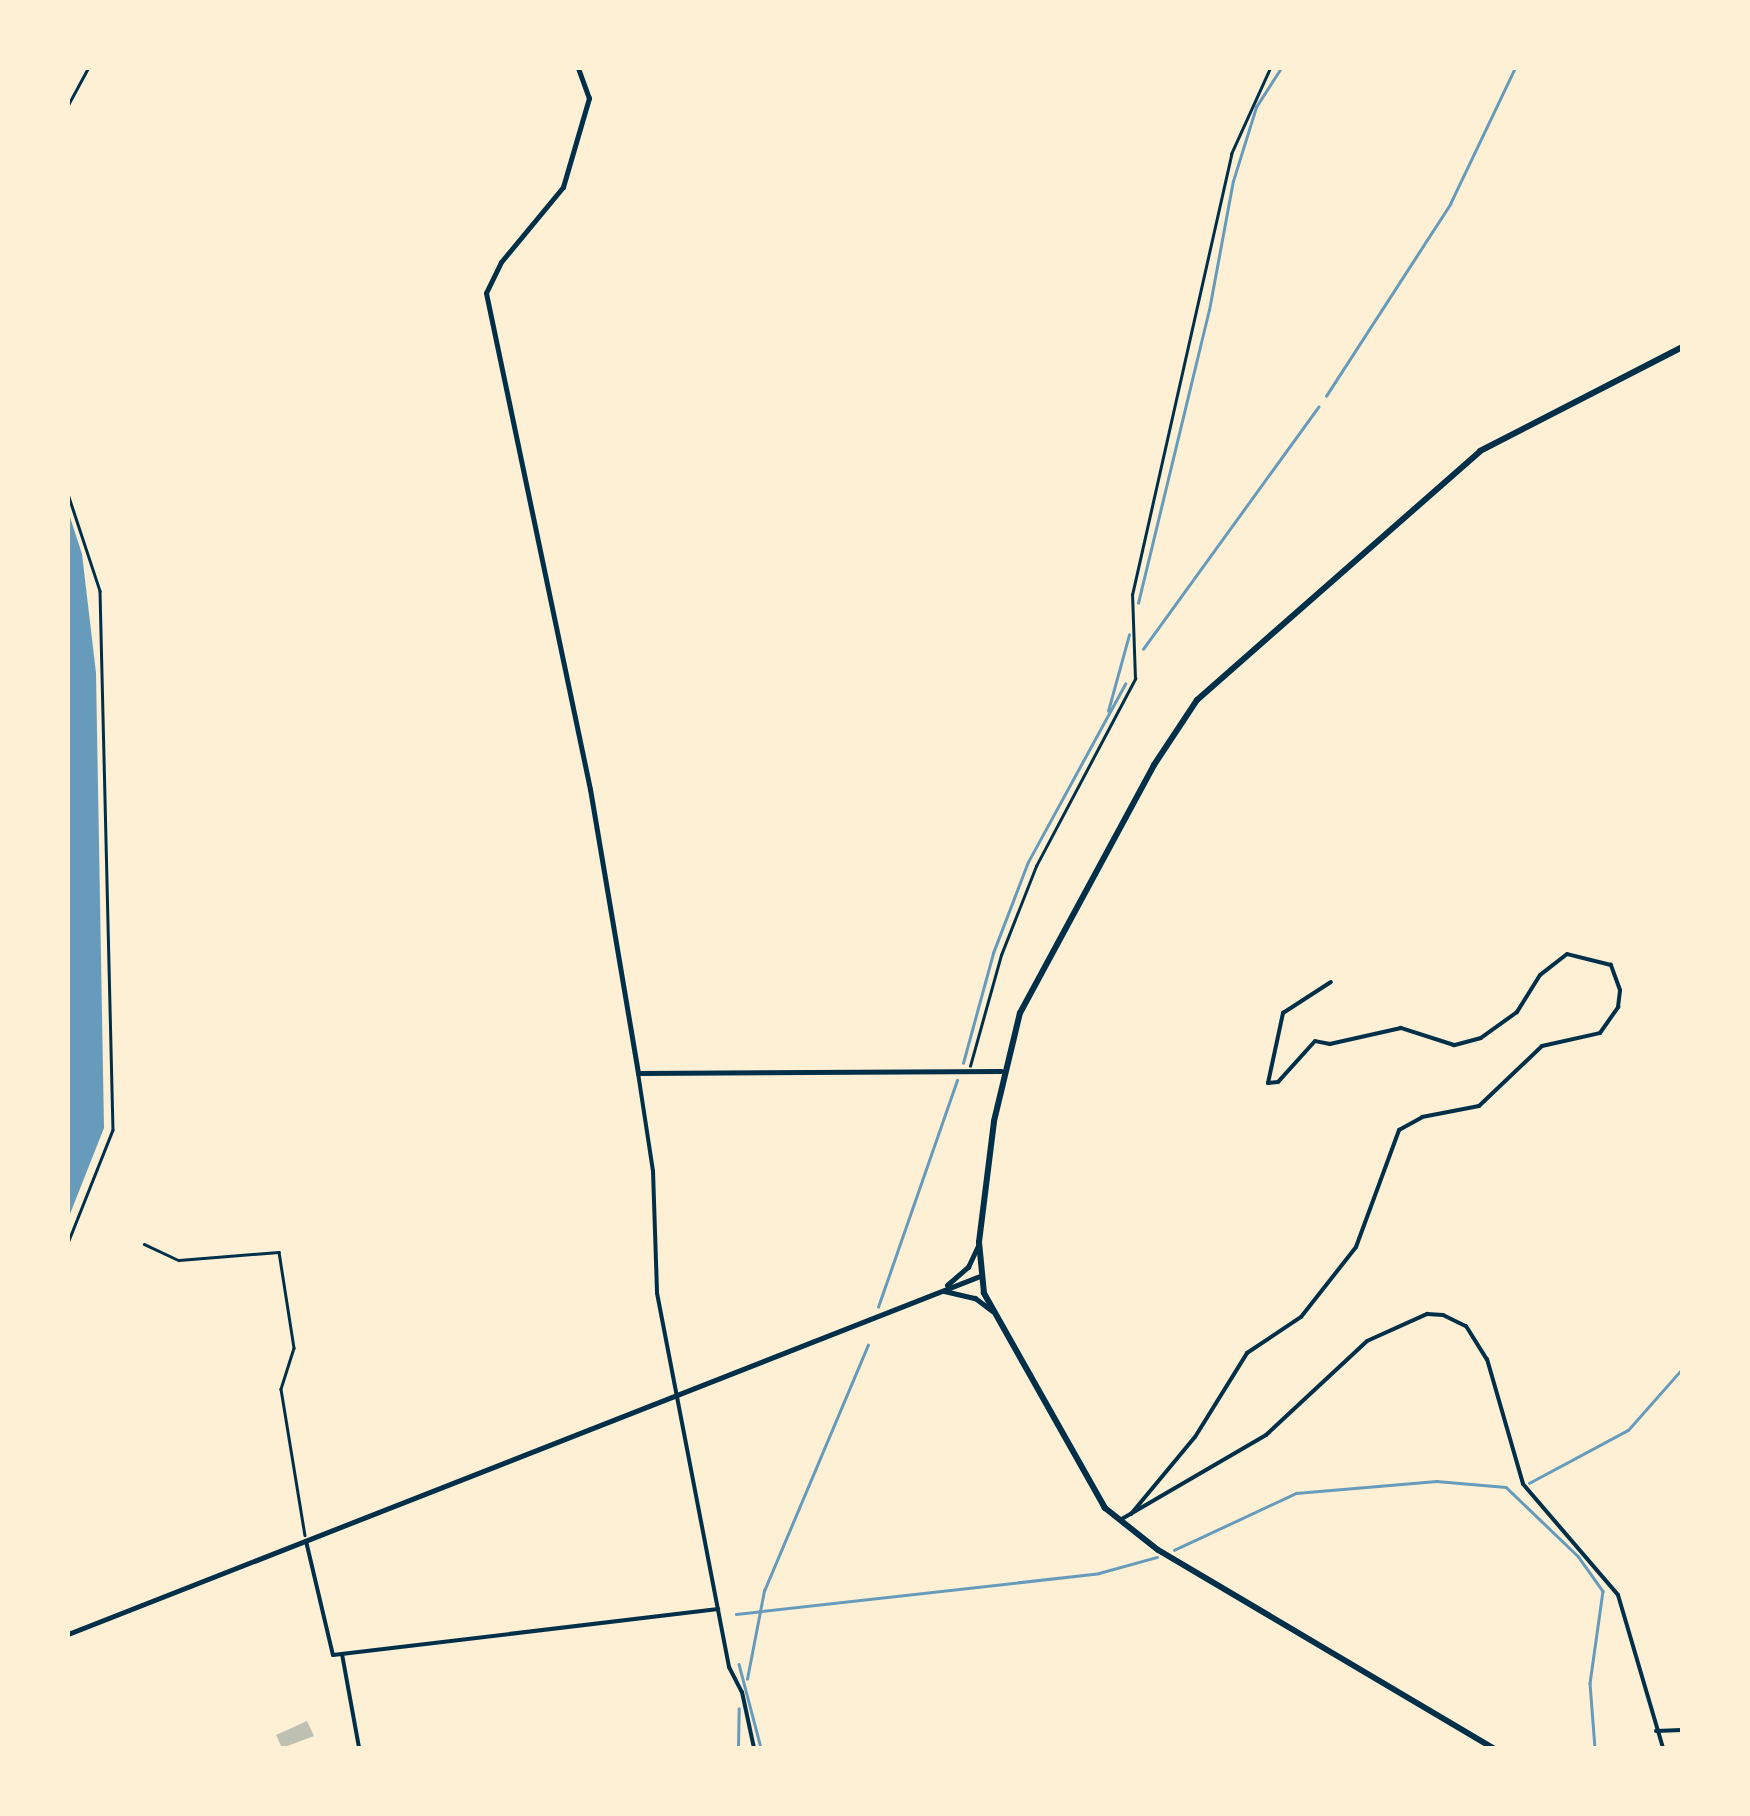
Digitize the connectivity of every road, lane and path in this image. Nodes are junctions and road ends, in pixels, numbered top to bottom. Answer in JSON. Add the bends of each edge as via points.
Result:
{"nodes":[{"id":1,"x":88,"y":68,"type":"edge"},
{"id":2,"x":578,"y":68,"type":"edge"},
{"id":3,"x":1270,"y":68,"type":"edge"},
{"id":4,"x":68,"y":105,"type":"edge"},
{"id":5,"x":1682,"y":347,"type":"edge"},
{"id":6,"x":68,"y":494,"type":"edge"},
{"id":7,"x":1331,"y":982,"type":"dead end"},
{"id":8,"x":1001,"y":1071,"type":"junction"},
{"id":9,"x":969,"y":1072,"type":"junction"},
{"id":10,"x":638,"y":1073,"type":"junction"},
{"id":11,"x":68,"y":1242,"type":"edge"},
{"id":12,"x":979,"y":1242,"type":"junction"},
{"id":13,"x":144,"y":1244,"type":"dead end"},
{"id":14,"x":980,"y":1276,"type":"junction"},
{"id":15,"x":941,"y":1290,"type":"junction"},
{"id":16,"x":994,"y":1312,"type":"junction"},
{"id":17,"x":675,"y":1394,"type":"junction"},
{"id":18,"x":1131,"y":1514,"type":"junction"},
{"id":19,"x":1117,"y":1521,"type":"junction"},
{"id":20,"x":306,"y":1541,"type":"junction"},
{"id":21,"x":718,"y":1610,"type":"junction"},
{"id":22,"x":68,"y":1634,"type":"edge"},
{"id":23,"x":342,"y":1654,"type":"junction"},
{"id":24,"x":1682,"y":1730,"type":"edge"},
{"id":25,"x":1656,"y":1731,"type":"junction"},
{"id":26,"x":359,"y":1748,"type":"edge"},
{"id":27,"x":754,"y":1748,"type":"edge"},
{"id":28,"x":1492,"y":1748,"type":"edge"},
{"id":29,"x":1662,"y":1748,"type":"edge"}],
"edges":[{"from":1,"to":4,"type":"path"},
{"from":2,"to":10,"type":"main road","via":[[589,98],[563,187],[501,262],[486,294],[590,789]]},
{"from":3,"to":9,"type":"path","via":[[1231,154],[1132,595],[1135,678],[1036,866],[1001,955]]},
{"from":5,"to":8,"type":"highway","via":[[1480,451],[1209,686],[1171,737],[1079,898],[1020,1013]]},
{"from":6,"to":11,"type":"path","via":[[100,591],[113,1130]]},
{"from":7,"to":18,"type":"street","via":[[1284,1013],[1268,1084],[1315,1041],[1348,1042],[1387,1028],[1454,1045],[1481,1038],[1517,1012],[1540,974],[1567,954],[1610,965],[1620,990],[1618,1007],[1600,1032],[1542,1046],[1479,1106],[1399,1130],[1356,1246],[1301,1317],[1240,1362],[1195,1437]]},
{"from":8,"to":9,"type":"main road"},
{"from":8,"to":12,"type":"highway"},
{"from":9,"to":10,"type":"main road"},
{"from":10,"to":17,"type":"street","via":[[652,1171],[654,1272]]},
{"from":12,"to":14,"type":"highway"},
{"from":12,"to":15,"type":"main road","via":[[968,1267]]},
{"from":13,"to":20,"type":"path","via":[[179,1260],[279,1252],[294,1348],[282,1389]]},
{"from":14,"to":15,"type":"main road"},
{"from":14,"to":16,"type":"highway"},
{"from":15,"to":16,"type":"main road","via":[[975,1298]]},
{"from":15,"to":17,"type":"main road"},
{"from":16,"to":19,"type":"highway","via":[[1084,1478]]},
{"from":17,"to":20,"type":"main road"},
{"from":17,"to":21,"type":"street"},
{"from":18,"to":19,"type":"street"},
{"from":18,"to":25,"type":"street","via":[[1266,1435],[1367,1341],[1427,1314],[1466,1326],[1486,1359],[1523,1484],[1618,1595]]},
{"from":19,"to":28,"type":"highway"},
{"from":20,"to":22,"type":"main road"},
{"from":20,"to":23,"type":"street","via":[[332,1655]]},
{"from":21,"to":23,"type":"street"},
{"from":21,"to":27,"type":"street"},
{"from":23,"to":26,"type":"street"},
{"from":24,"to":25,"type":"street"},
{"from":25,"to":29,"type":"street"}]}
